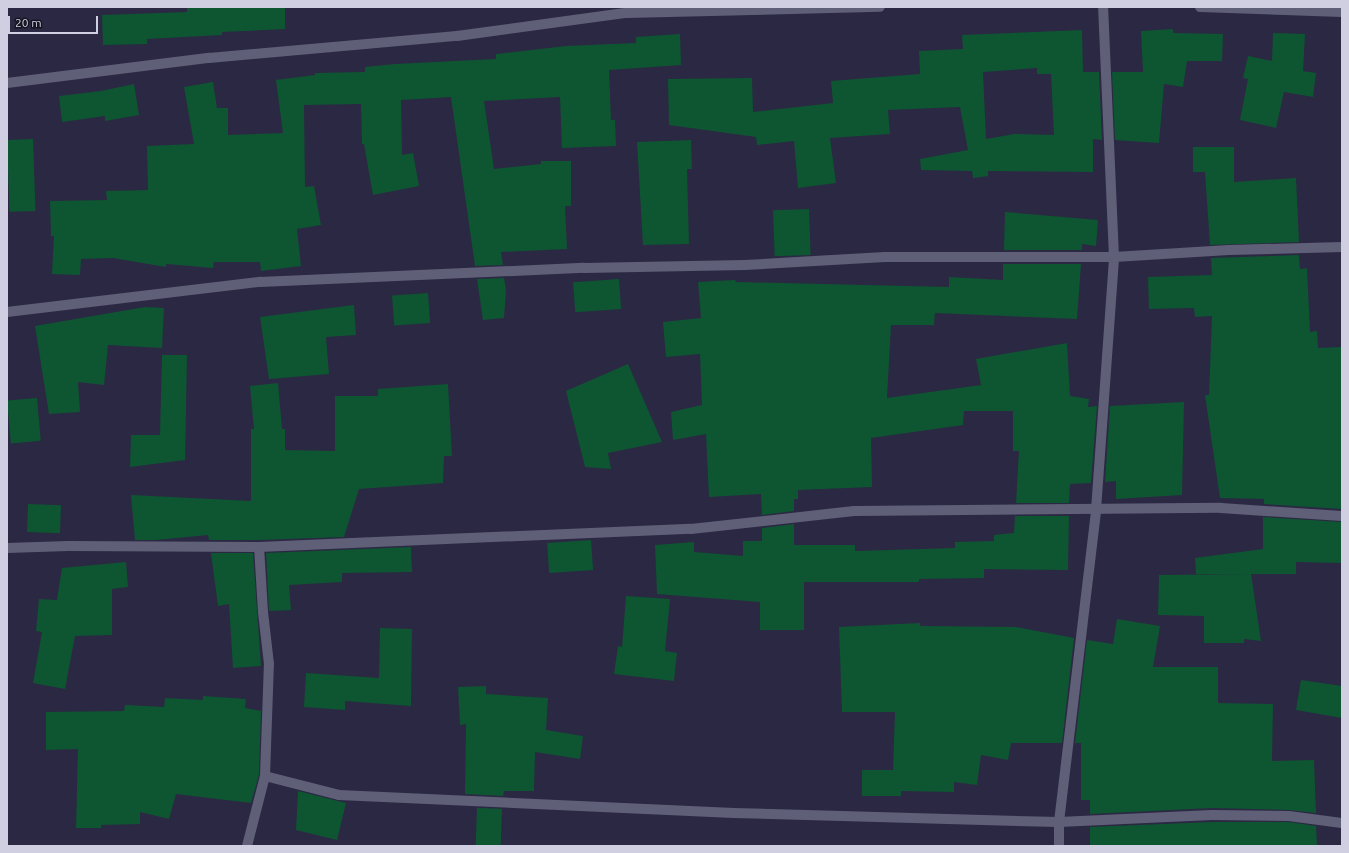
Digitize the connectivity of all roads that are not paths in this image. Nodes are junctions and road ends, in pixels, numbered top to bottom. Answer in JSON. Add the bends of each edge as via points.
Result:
{"nodes":[{"id":1,"x":880,"y":7,"type":"edge"},
{"id":2,"x":1103,"y":7,"type":"edge"},
{"id":3,"x":1200,"y":7,"type":"edge"},
{"id":4,"x":1342,"y":12,"type":"edge"},
{"id":5,"x":7,"y":83,"type":"edge"},
{"id":6,"x":1342,"y":246,"type":"edge"},
{"id":7,"x":1114,"y":257,"type":"junction"},
{"id":8,"x":7,"y":312,"type":"edge"},
{"id":9,"x":1096,"y":510,"type":"junction"},
{"id":10,"x":1342,"y":516,"type":"edge"},
{"id":11,"x":259,"y":547,"type":"junction"},
{"id":12,"x":7,"y":548,"type":"edge"},
{"id":13,"x":265,"y":776,"type":"junction"},
{"id":14,"x":1059,"y":822,"type":"junction"},
{"id":15,"x":1342,"y":823,"type":"edge"},
{"id":16,"x":247,"y":846,"type":"edge"},
{"id":17,"x":1059,"y":846,"type":"edge"}],
"edges":[{"from":1,"to":5,"type":"street","via":[[626,13],[457,36],[209,58]]},
{"from":2,"to":7,"type":"street"},
{"from":3,"to":4,"type":"street"},
{"from":6,"to":7,"type":"street"},
{"from":7,"to":8,"type":"street","via":[[885,257],[745,265],[584,268],[260,282]]},
{"from":7,"to":9,"type":"street"},
{"from":9,"to":10,"type":"street","via":[[1221,508]]},
{"from":9,"to":11,"type":"street","via":[[854,511],[691,529]]},
{"from":9,"to":14,"type":"street"},
{"from":11,"to":12,"type":"street"},
{"from":11,"to":13,"type":"street","via":[[268,664]]},
{"from":13,"to":14,"type":"street","via":[[339,795],[734,813]]},
{"from":13,"to":16,"type":"street"},
{"from":14,"to":15,"type":"street","via":[[1212,815],[1289,816]]},
{"from":14,"to":17,"type":"street"}]}
